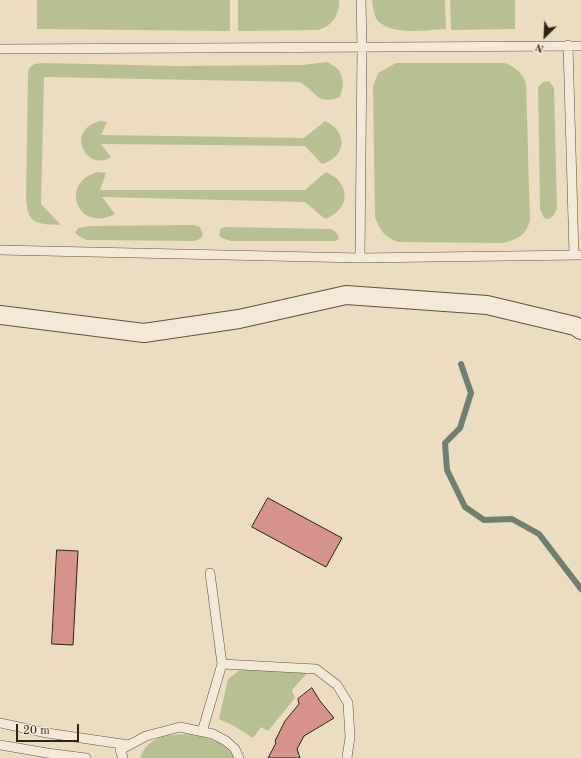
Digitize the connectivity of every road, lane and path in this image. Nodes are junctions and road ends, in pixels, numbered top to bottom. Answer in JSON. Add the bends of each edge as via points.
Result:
{"nodes":[{"id":1,"x":361,"y":0,"type":"edge"},
{"id":2,"x":568,"y":45,"type":"junction"},
{"id":3,"x":581,"y":46,"type":"edge"},
{"id":4,"x":362,"y":47,"type":"junction"},
{"id":5,"x":0,"y":49,"type":"edge"},
{"id":6,"x":0,"y":250,"type":"edge"},
{"id":7,"x":578,"y":255,"type":"edge"},
{"id":8,"x":360,"y":258,"type":"junction"},
{"id":9,"x":0,"y":315,"type":"edge"},
{"id":10,"x":581,"y":330,"type":"edge"},
{"id":11,"x":210,"y":573,"type":"dead end"},
{"id":12,"x":222,"y":664,"type":"junction"},
{"id":13,"x":0,"y":723,"type":"edge"},
{"id":14,"x":202,"y":732,"type":"junction"},
{"id":15,"x":0,"y":745,"type":"edge"},
{"id":16,"x":130,"y":745,"type":"junction"},
{"id":17,"x":86,"y":758,"type":"edge"},
{"id":18,"x":123,"y":758,"type":"edge"},
{"id":19,"x":239,"y":758,"type":"edge"},
{"id":20,"x":347,"y":758,"type":"edge"}],
"edges":[{"from":1,"to":4,"type":"lane"},
{"from":2,"to":3,"type":"lane"},
{"from":2,"to":4,"type":"lane"},
{"from":2,"to":7,"type":"lane"},
{"from":4,"to":5,"type":"lane"},
{"from":4,"to":8,"type":"lane"},
{"from":6,"to":8,"type":"lane"},
{"from":7,"to":8,"type":"lane"},
{"from":9,"to":10,"type":"street","via":[[144,333],[239,319],[346,295],[486,305],[575,326]]},
{"from":11,"to":12,"type":"lane"},
{"from":12,"to":14,"type":"lane"},
{"from":12,"to":20,"type":"lane","via":[[316,669],[337,685],[348,703],[350,737]]},
{"from":13,"to":16,"type":"lane","via":[[47,733]]},
{"from":14,"to":16,"type":"lane","via":[[180,727],[146,736]]},
{"from":14,"to":19,"type":"lane","via":[[226,740],[235,749]]},
{"from":15,"to":17,"type":"lane"},
{"from":16,"to":18,"type":"lane","via":[[120,750]]}]}
